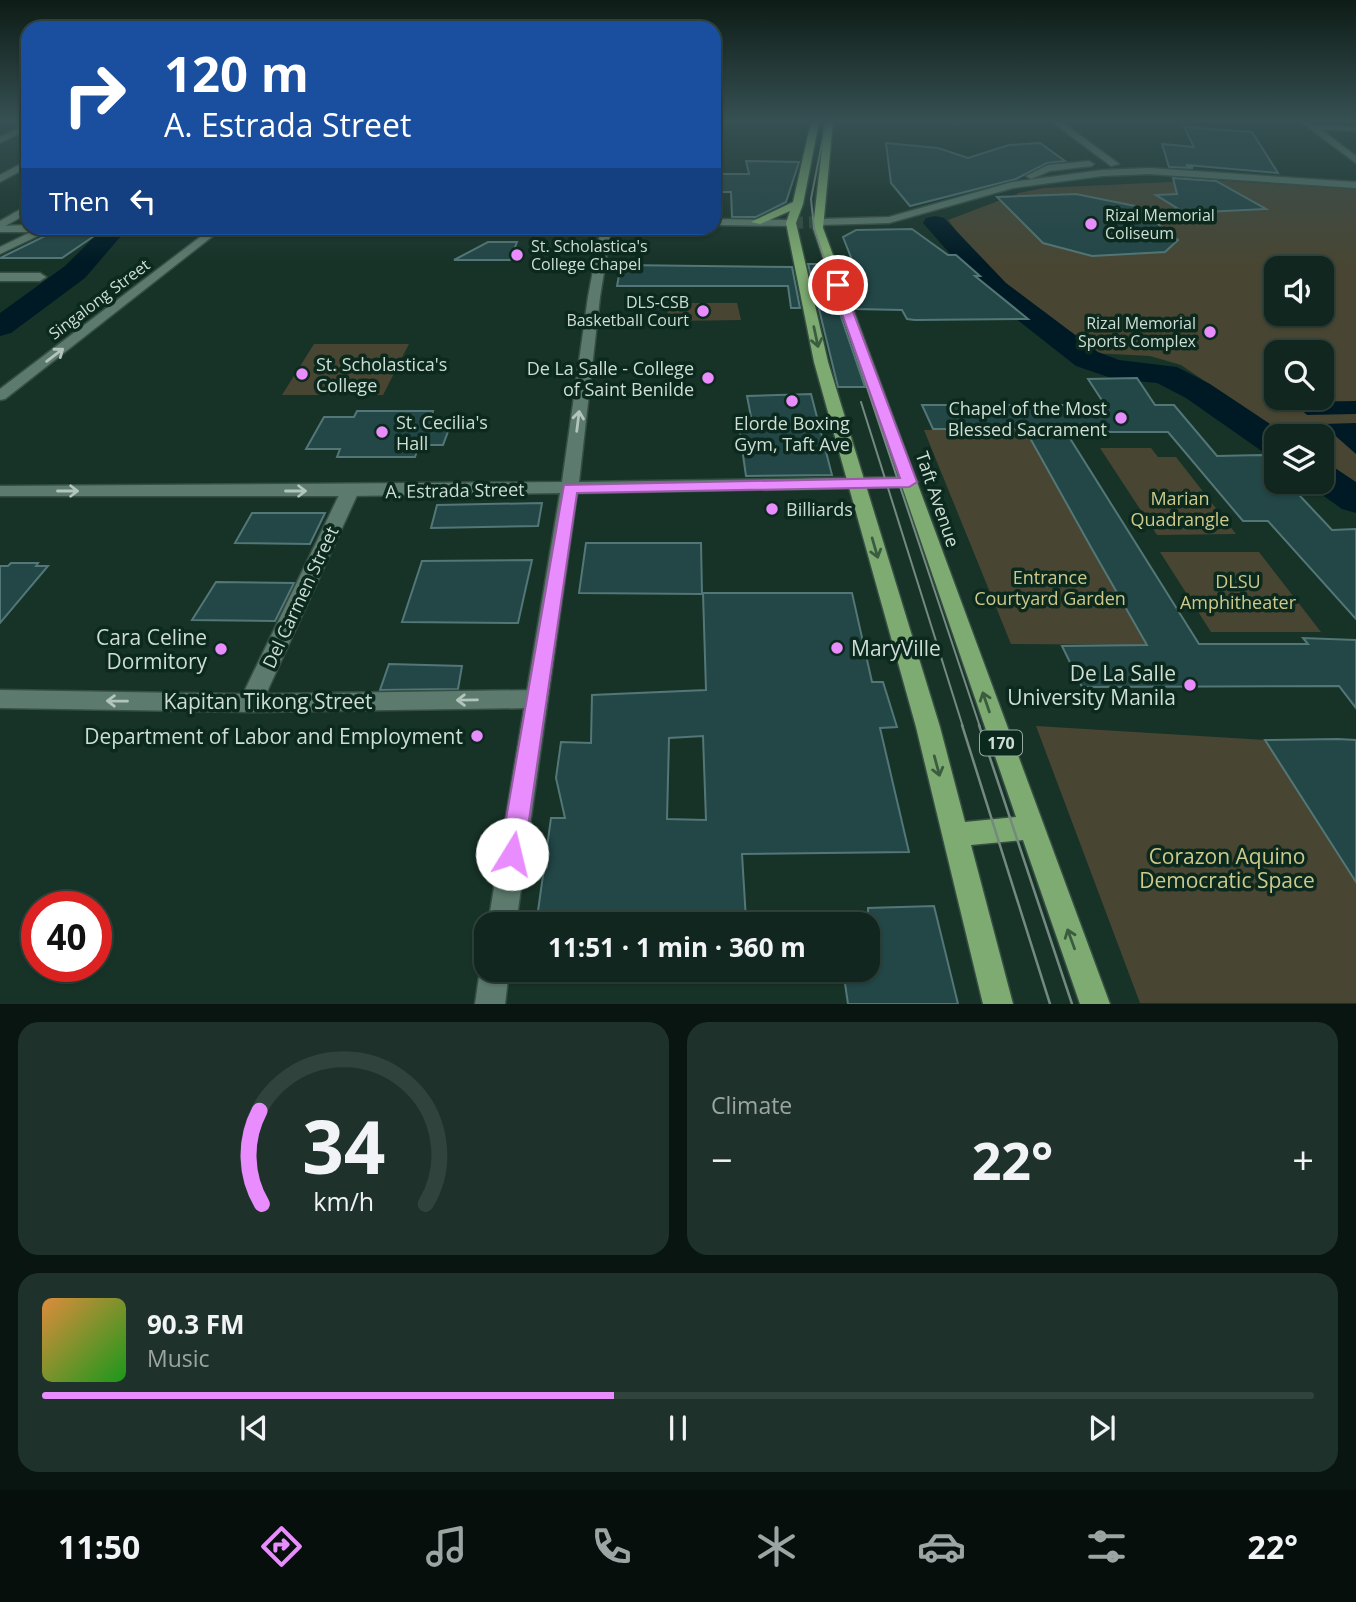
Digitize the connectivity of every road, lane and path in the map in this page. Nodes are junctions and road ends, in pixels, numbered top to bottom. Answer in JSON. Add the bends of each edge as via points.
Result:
{"nodes":[{"id":1,"x":18,"y":169,"type":"edge"},
{"id":2,"x":805,"y":169,"type":"edge"},
{"id":3,"x":823,"y":169,"type":"edge"},
{"id":4,"x":1046,"y":169,"type":"edge"},
{"id":5,"x":1050,"y":169,"type":"edge"},
{"id":6,"x":1145,"y":169,"type":"edge"},
{"id":7,"x":1197,"y":169,"type":"edge"},
{"id":8,"x":1149,"y":171,"type":"junction"},
{"id":9,"x":1069,"y":177,"type":"junction"},
{"id":10,"x":0,"y":179,"type":"edge"},
{"id":11,"x":1356,"y":179,"type":"edge"},
{"id":12,"x":1012,"y":185,"type":"junction"},
{"id":13,"x":1356,"y":186,"type":"edge"},
{"id":14,"x":798,"y":204,"type":"junction"},
{"id":15,"x":21,"y":213,"type":"edge"},
{"id":16,"x":721,"y":222,"type":"edge"},
{"id":17,"x":756,"y":222,"type":"junction"},
{"id":18,"x":820,"y":222,"type":"junction"},
{"id":19,"x":791,"y":223,"type":"junction"},
{"id":20,"x":0,"y":228,"type":"edge"},
{"id":21,"x":21,"y":228,"type":"edge"},
{"id":22,"x":33,"y":235,"type":"edge"},
{"id":23,"x":209,"y":235,"type":"edge"},
{"id":24,"x":605,"y":235,"type":"edge"},
{"id":25,"x":0,"y":251,"type":"edge"},
{"id":26,"x":40,"y":277,"type":"dead end"},
{"id":27,"x":0,"y":278,"type":"edge"},
{"id":28,"x":0,"y":396,"type":"edge"},
{"id":29,"x":857,"y":482,"type":"junction"},
{"id":30,"x":909,"y":482,"type":"junction"},
{"id":31,"x":569,"y":489,"type":"junction"},
{"id":32,"x":0,"y":491,"type":"edge"},
{"id":33,"x":350,"y":491,"type":"junction"},
{"id":34,"x":0,"y":699,"type":"edge"},
{"id":35,"x":535,"y":699,"type":"junction"},
{"id":36,"x":250,"y":703,"type":"junction"},
{"id":37,"x":1032,"y":827,"type":"junction"},
{"id":38,"x":955,"y":835,"type":"junction"},
{"id":39,"x":504,"y":912,"type":"edge"},
{"id":40,"x":493,"y":982,"type":"edge"},
{"id":41,"x":490,"y":1003,"type":"edge"},
{"id":42,"x":998,"y":1003,"type":"edge"},
{"id":43,"x":1095,"y":1003,"type":"edge"}],
"edges":[{"from":1,"to":10,"type":"street"},
{"from":2,"to":14,"type":"main road"},
{"from":3,"to":18,"type":"main road","name":"Taft Avenue","number":"170"},
{"from":4,"to":12,"type":"street"},
{"from":5,"to":9,"type":"street"},
{"from":6,"to":8,"type":"street"},
{"from":7,"to":11,"type":"street"},
{"from":8,"to":9,"type":"street"},
{"from":8,"to":13,"type":"street"},
{"from":9,"to":12,"type":"street"},
{"from":12,"to":18,"type":"street","via":[[889,220]]},
{"from":14,"to":17,"type":"main road"},
{"from":14,"to":19,"type":"main road"},
{"from":15,"to":20,"type":"street"},
{"from":16,"to":17,"type":"street"},
{"from":17,"to":19,"type":"street"},
{"from":18,"to":30,"type":"main road","name":"Taft Avenue","number":"170","via":[[818,228]]},
{"from":19,"to":29,"type":"main road","one_way":true,"via":[[821,362]]},
{"from":20,"to":21,"type":"street"},
{"from":22,"to":25,"type":"street"},
{"from":28,"to":23,"type":"street","name":"Singalong Street","one_way":true},
{"from":31,"to":24,"type":"street","one_way":true},
{"from":26,"to":27,"type":"street"},
{"from":29,"to":30,"type":"street","name":"A. Estrada Street"},
{"from":29,"to":31,"type":"street","name":"A. Estrada Street"},
{"from":29,"to":38,"type":"main road","one_way":true},
{"from":37,"to":30,"type":"main road","name":"Taft Avenue","number":"170","one_way":true},
{"from":31,"to":33,"type":"street","name":"A. Estrada Street"},
{"from":31,"to":35,"type":"street"},
{"from":32,"to":33,"type":"street","name":"A. Estrada Street","one_way":true},
{"from":33,"to":36,"type":"street","name":"Del Carmen Street"},
{"from":36,"to":34,"type":"street","name":"Kapitan Tikong Street","one_way":true},
{"from":35,"to":36,"type":"street","name":"Kapitan Tikong Street","one_way":true},
{"from":35,"to":39,"type":"street"},
{"from":37,"to":38,"type":"main road"},
{"from":43,"to":37,"type":"main road","name":"Taft Avenue","number":"170","one_way":true},
{"from":38,"to":42,"type":"main road"},
{"from":40,"to":41,"type":"street"}]}
